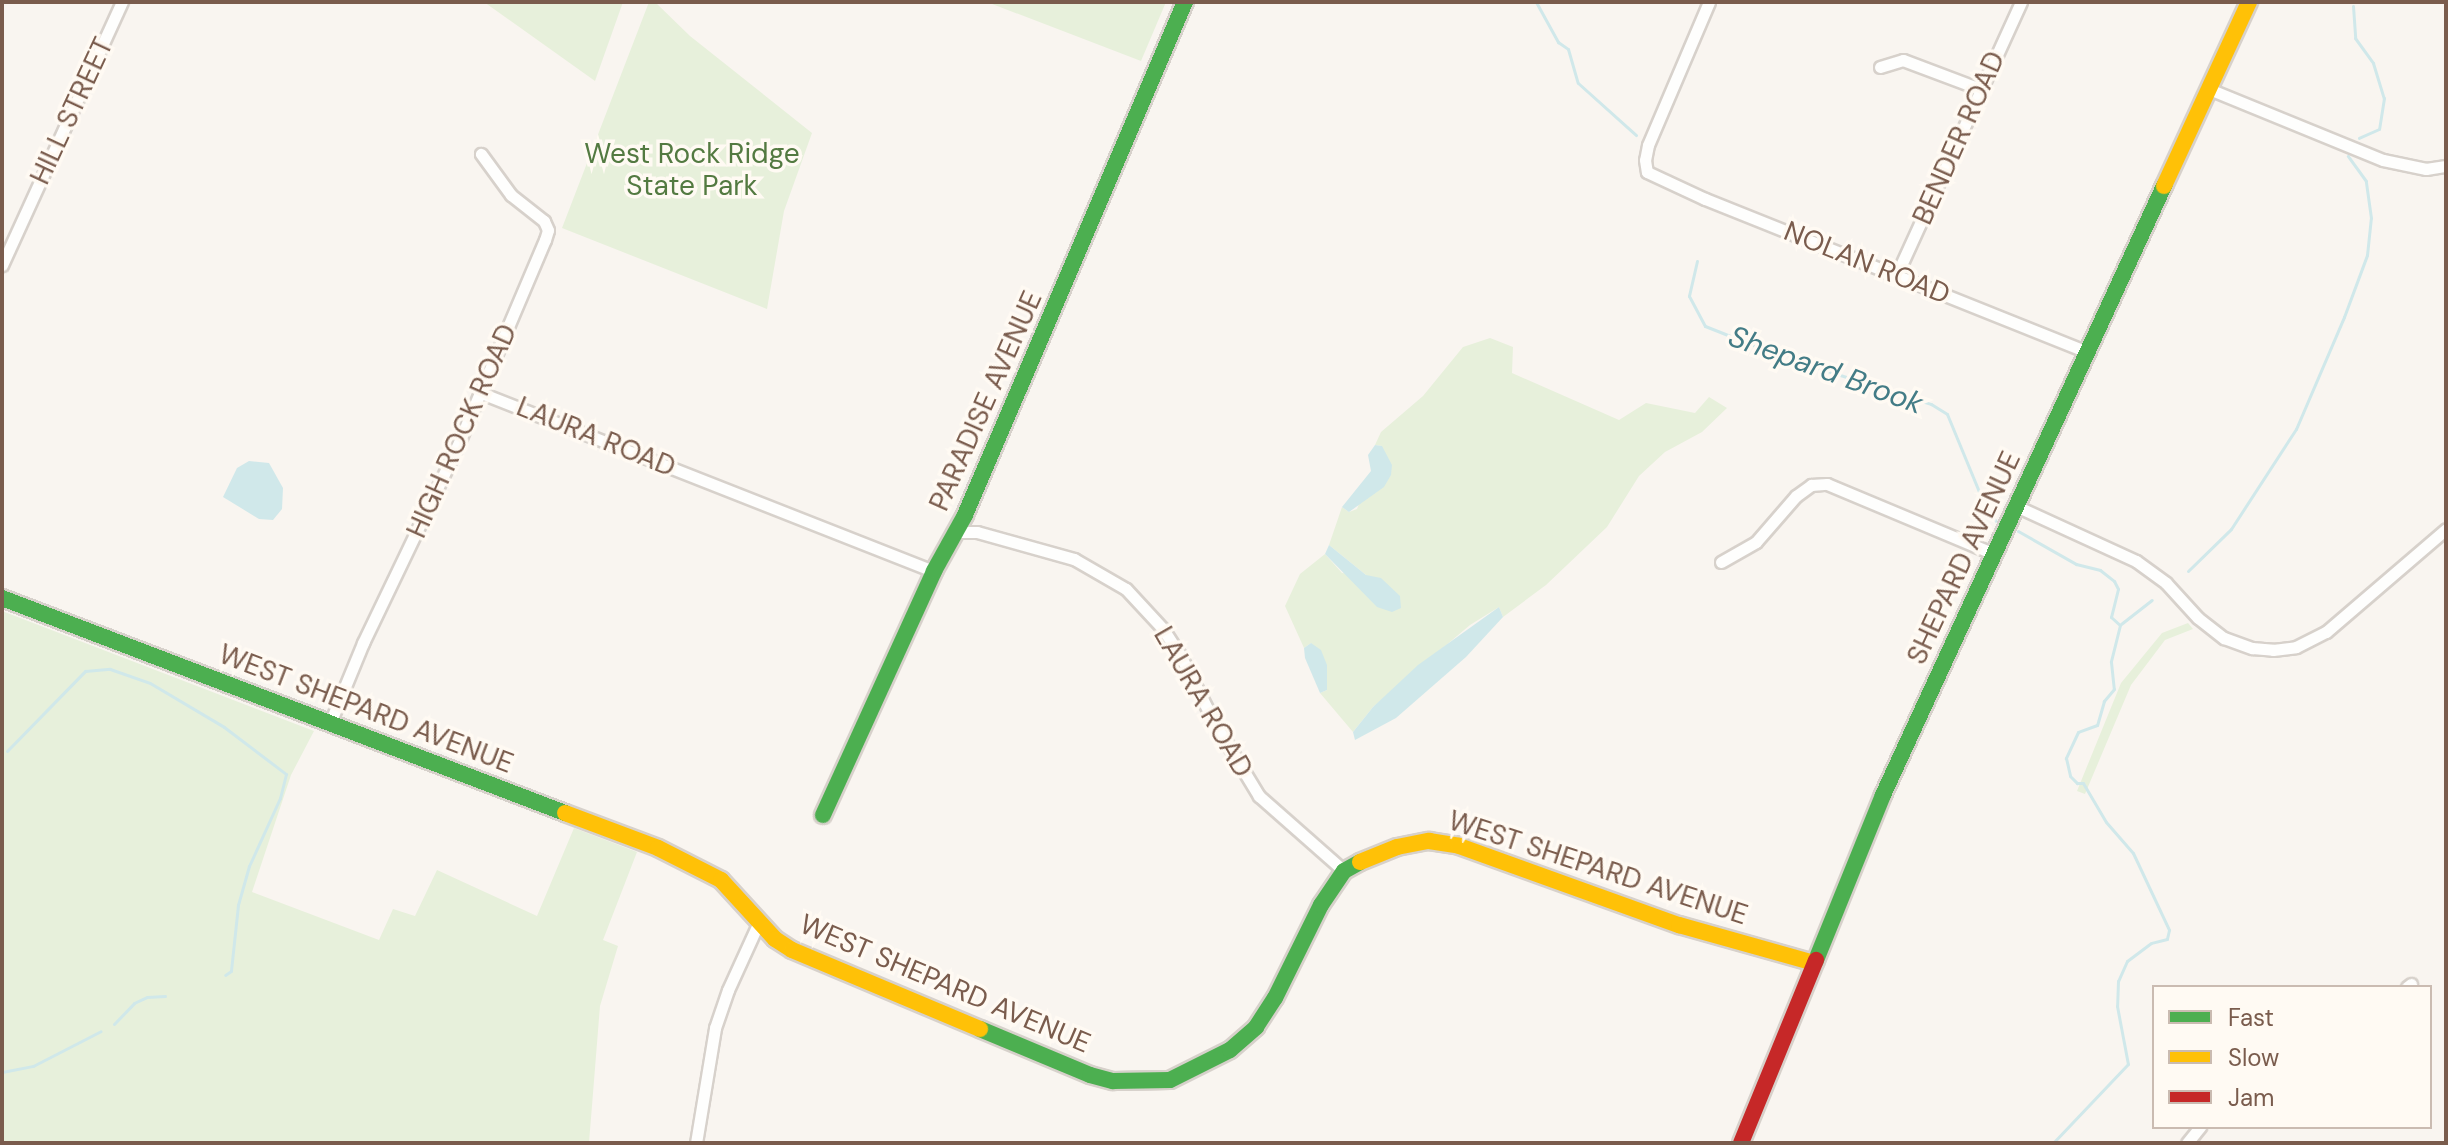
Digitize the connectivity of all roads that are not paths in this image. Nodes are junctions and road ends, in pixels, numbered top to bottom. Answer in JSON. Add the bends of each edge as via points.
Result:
{"nodes":[{"id":1,"x":122,"y":2,"type":"edge"},
{"id":2,"x":1185,"y":2,"type":"edge"},
{"id":3,"x":1709,"y":2,"type":"edge"},
{"id":4,"x":2021,"y":2,"type":"edge"},
{"id":5,"x":2249,"y":2,"type":"edge"},
{"id":6,"x":1880,"y":67,"type":"dead end"},
{"id":7,"x":1980,"y":89,"type":"junction"},
{"id":8,"x":2209,"y":89,"type":"junction"},
{"id":9,"x":481,"y":154,"type":"dead end"},
{"id":10,"x":2446,"y":166,"type":"edge"},
{"id":11,"x":2,"y":265,"type":"edge"},
{"id":12,"x":1897,"y":274,"type":"junction"},
{"id":13,"x":2088,"y":352,"type":"junction"},
{"id":14,"x":481,"y":393,"type":"junction"},
{"id":15,"x":2016,"y":506,"type":"junction"},
{"id":16,"x":2446,"y":529,"type":"edge"},
{"id":17,"x":957,"y":532,"type":"junction"},
{"id":18,"x":1994,"y":554,"type":"junction"},
{"id":19,"x":1721,"y":562,"type":"dead end"},
{"id":20,"x":934,"y":571,"type":"junction"},
{"id":21,"x":2,"y":598,"type":"edge"},
{"id":22,"x":330,"y":723,"type":"junction"},
{"id":23,"x":823,"y":815,"type":"dead end"},
{"id":24,"x":1344,"y":871,"type":"junction"},
{"id":25,"x":759,"y":922,"type":"junction"},
{"id":26,"x":1814,"y":963,"type":"junction"},
{"id":27,"x":696,"y":1143,"type":"edge"},
{"id":28,"x":1741,"y":1143,"type":"edge"}],
"edges":[{"from":1,"to":11,"type":"street","name":"HILL STREET"},
{"from":2,"to":17,"type":"street","name":"PARADISE AVENUE"},
{"from":3,"to":12,"type":"street","name":"NOLAN ROAD","via":[[1648,145],[1647,172]]},
{"from":4,"to":7,"type":"street","name":"BENDER ROAD"},
{"from":5,"to":8,"type":"street","name":"SHEPARD AVENUE"},
{"from":6,"to":7,"type":"street","via":[[1903,60]]},
{"from":7,"to":12,"type":"street","name":"BENDER ROAD"},
{"from":8,"to":10,"type":"street","via":[[2383,160],[2426,169]]},
{"from":8,"to":13,"type":"street","name":"SHEPARD AVENUE"},
{"from":9,"to":14,"type":"street","name":"HIGH ROCK ROAD","via":[[504,187],[548,230]]},
{"from":12,"to":13,"type":"street","name":"NOLAN ROAD"},
{"from":13,"to":15,"type":"street","name":"SHEPARD AVENUE"},
{"from":14,"to":20,"type":"street","name":"LAURA ROAD"},
{"from":14,"to":22,"type":"street","name":"HIGH ROCK ROAD"},
{"from":15,"to":16,"type":"street","via":[[2136,561],[2224,638],[2273,650],[2296,647],[2326,632]]},
{"from":15,"to":18,"type":"street","name":"SHEPARD AVENUE"},
{"from":17,"to":20,"type":"street","name":"PARADISE AVENUE"},
{"from":17,"to":24,"type":"street","name":"LAURA ROAD","via":[[977,532],[1074,559],[1126,589],[1180,655],[1259,796]]},
{"from":18,"to":19,"type":"street","via":[[1827,484],[1811,485],[1796,496],[1756,542]]},
{"from":18,"to":26,"type":"street","name":"SHEPARD AVENUE","via":[[1883,795]]},
{"from":20,"to":23,"type":"street","name":"PARADISE AVENUE"},
{"from":21,"to":22,"type":"street","name":"WEST SHEPARD AVENUE"},
{"from":22,"to":25,"type":"street","name":"WEST SHEPARD AVENUE","via":[[684,859],[721,880]]},
{"from":24,"to":25,"type":"street","name":"WEST SHEPARD AVENUE","via":[[1256,1027],[1230,1050],[1170,1080],[1132,1083],[1090,1075],[811,959],[775,939]]},
{"from":24,"to":26,"type":"street","name":"WEST SHEPARD AVENUE","via":[[1397,847],[1429,841],[1459,846],[1679,925]]},
{"from":25,"to":27,"type":"street","via":[[715,1028]]},
{"from":26,"to":28,"type":"street","name":"SHEPARD AVENUE"}]}
